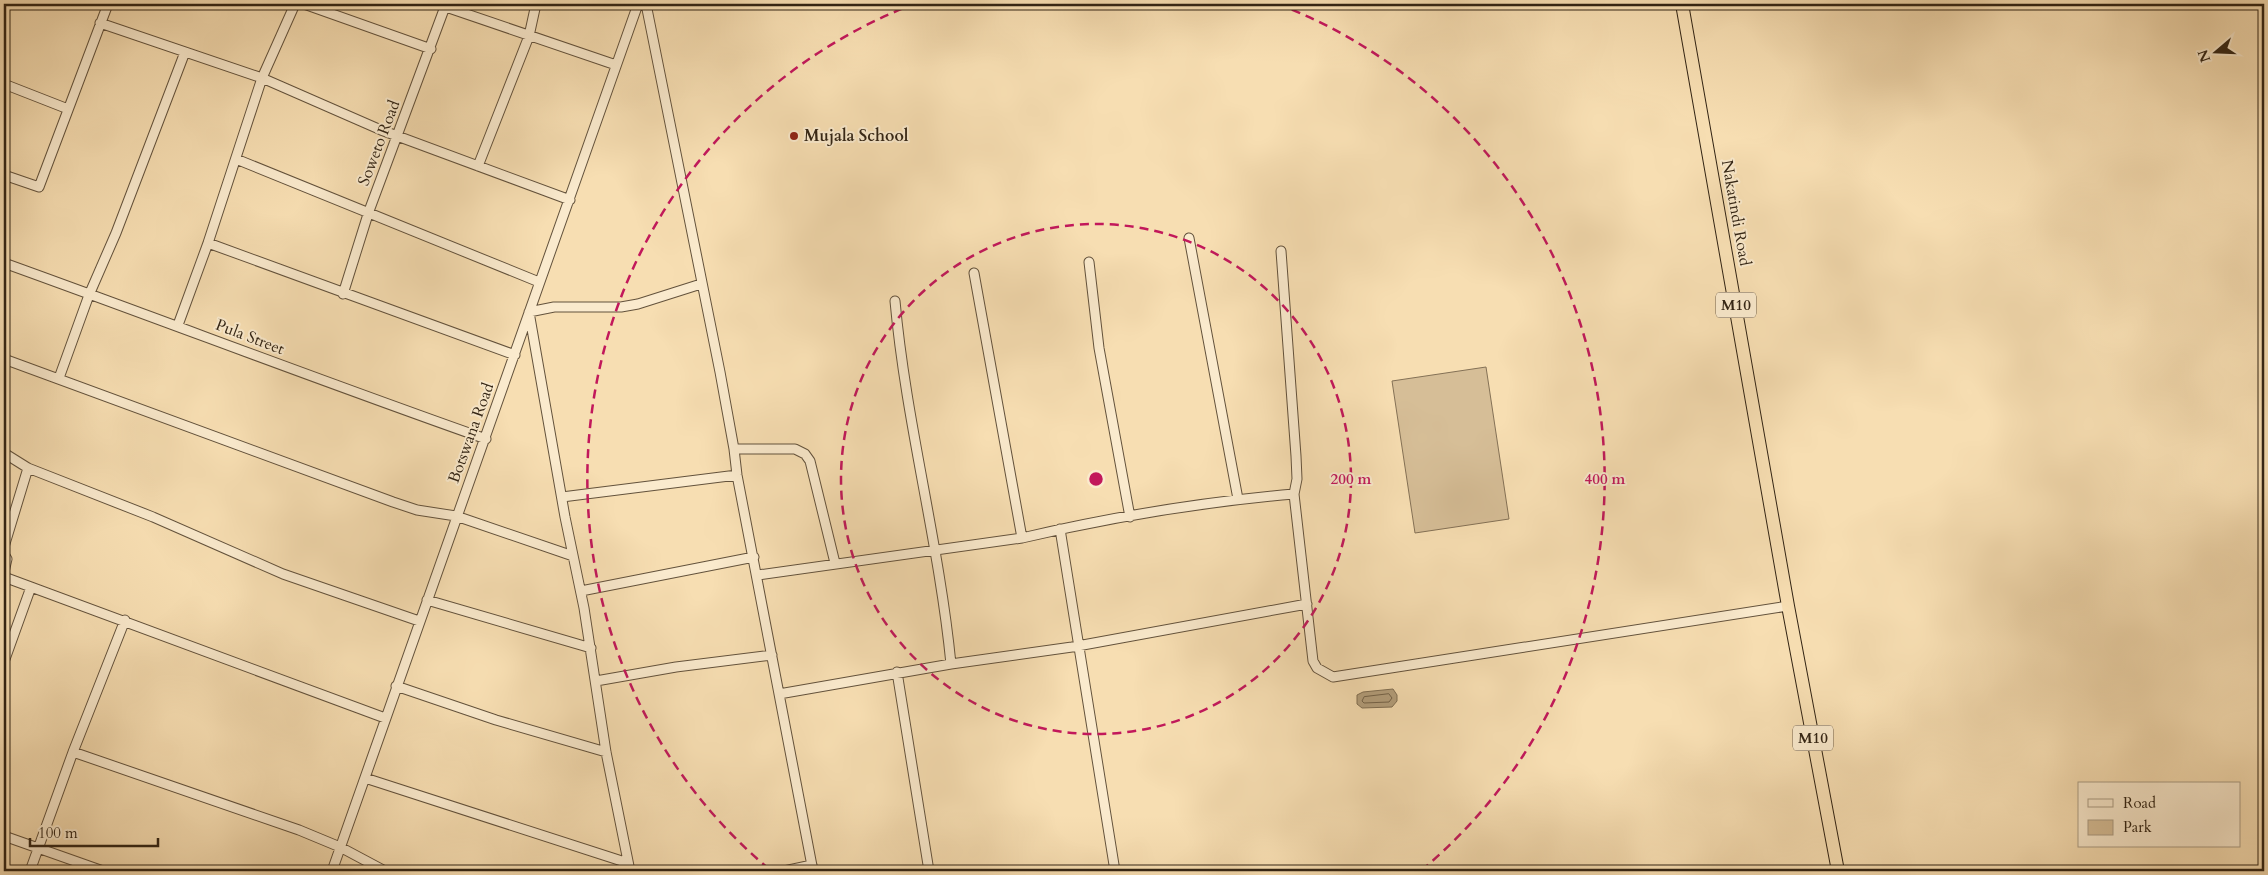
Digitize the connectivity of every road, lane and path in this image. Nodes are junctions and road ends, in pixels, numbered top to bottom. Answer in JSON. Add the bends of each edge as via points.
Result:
{"nodes":[{"id":1,"x":108,"y":4,"type":"edge"},
{"id":2,"x":296,"y":4,"type":"edge"},
{"id":3,"x":304,"y":4,"type":"edge"},
{"id":4,"x":536,"y":4,"type":"edge"},
{"id":5,"x":638,"y":4,"type":"edge"},
{"id":6,"x":646,"y":4,"type":"edge"},
{"id":7,"x":1682,"y":4,"type":"edge"},
{"id":8,"x":446,"y":5,"type":"edge"},
{"id":9,"x":100,"y":23,"type":"junction"},
{"id":10,"x":529,"y":36,"type":"junction"},
{"id":11,"x":431,"y":49,"type":"junction"},
{"id":12,"x":185,"y":52,"type":"junction"},
{"id":13,"x":616,"y":65,"type":"junction"},
{"id":14,"x":262,"y":78,"type":"junction"},
{"id":15,"x":4,"y":84,"type":"edge"},
{"id":16,"x":68,"y":109,"type":"junction"},
{"id":17,"x":399,"y":136,"type":"junction"},
{"id":18,"x":236,"y":158,"type":"junction"},
{"id":19,"x":478,"y":166,"type":"junction"},
{"id":20,"x":4,"y":175,"type":"edge"},
{"id":21,"x":570,"y":200,"type":"junction"},
{"id":22,"x":369,"y":211,"type":"junction"},
{"id":23,"x":1189,"y":238,"type":"dead end"},
{"id":24,"x":208,"y":242,"type":"junction"},
{"id":25,"x":1281,"y":251,"type":"dead end"},
{"id":26,"x":1089,"y":262,"type":"dead end"},
{"id":27,"x":4,"y":263,"type":"edge"},
{"id":28,"x":974,"y":273,"type":"dead end"},
{"id":29,"x":539,"y":282,"type":"junction"},
{"id":30,"x":701,"y":284,"type":"junction"},
{"id":31,"x":343,"y":294,"type":"junction"},
{"id":32,"x":89,"y":295,"type":"junction"},
{"id":33,"x":895,"y":301,"type":"dead end"},
{"id":34,"x":529,"y":312,"type":"junction"},
{"id":35,"x":178,"y":325,"type":"junction"},
{"id":36,"x":515,"y":356,"type":"junction"},
{"id":37,"x":4,"y":360,"type":"edge"},
{"id":38,"x":59,"y":378,"type":"junction"},
{"id":39,"x":486,"y":440,"type":"junction"},
{"id":40,"x":734,"y":449,"type":"junction"},
{"id":41,"x":4,"y":453,"type":"edge"},
{"id":42,"x":28,"y":468,"type":"junction"},
{"id":43,"x":737,"y":475,"type":"junction"},
{"id":44,"x":1294,"y":494,"type":"junction"},
{"id":45,"x":562,"y":497,"type":"junction"},
{"id":46,"x":1238,"y":498,"type":"junction"},
{"id":47,"x":456,"y":516,"type":"junction"},
{"id":48,"x":1130,"y":517,"type":"junction"},
{"id":49,"x":1060,"y":529,"type":"junction"},
{"id":50,"x":1022,"y":538,"type":"junction"},
{"id":51,"x":4,"y":547,"type":"edge"},
{"id":52,"x":934,"y":549,"type":"junction"},
{"id":53,"x":4,"y":554,"type":"edge"},
{"id":54,"x":573,"y":556,"type":"junction"},
{"id":55,"x":754,"y":557,"type":"junction"},
{"id":56,"x":834,"y":563,"type":"junction"},
{"id":57,"x":4,"y":572,"type":"edge"},
{"id":58,"x":758,"y":574,"type":"junction"},
{"id":59,"x":4,"y":577,"type":"edge"},
{"id":60,"x":31,"y":587,"type":"junction"},
{"id":61,"x":582,"y":591,"type":"junction"},
{"id":62,"x":427,"y":600,"type":"junction"},
{"id":63,"x":1307,"y":604,"type":"junction"},
{"id":64,"x":1788,"y":606,"type":"junction"},
{"id":65,"x":124,"y":620,"type":"junction"},
{"id":66,"x":419,"y":621,"type":"junction"},
{"id":67,"x":1080,"y":645,"type":"junction"},
{"id":68,"x":591,"y":648,"type":"junction"},
{"id":69,"x":772,"y":655,"type":"junction"},
{"id":70,"x":4,"y":662,"type":"edge"},
{"id":71,"x":952,"y":664,"type":"junction"},
{"id":72,"x":897,"y":672,"type":"junction"},
{"id":73,"x":596,"y":681,"type":"junction"},
{"id":74,"x":396,"y":686,"type":"junction"},
{"id":75,"x":779,"y":694,"type":"junction"},
{"id":76,"x":385,"y":718,"type":"junction"},
{"id":77,"x":73,"y":752,"type":"junction"},
{"id":78,"x":606,"y":752,"type":"junction"},
{"id":79,"x":365,"y":778,"type":"junction"},
{"id":80,"x":4,"y":836,"type":"edge"},
{"id":81,"x":340,"y":847,"type":"junction"},
{"id":82,"x":38,"y":849,"type":"junction"},
{"id":83,"x":629,"y":867,"type":"edge"},
{"id":84,"x":813,"y":868,"type":"edge"},
{"id":85,"x":30,"y":871,"type":"edge"},
{"id":86,"x":103,"y":871,"type":"edge"},
{"id":87,"x":332,"y":871,"type":"edge"},
{"id":88,"x":385,"y":871,"type":"edge"},
{"id":89,"x":784,"y":871,"type":"edge"},
{"id":90,"x":929,"y":871,"type":"edge"},
{"id":91,"x":1115,"y":871,"type":"edge"},
{"id":92,"x":1838,"y":871,"type":"edge"}],
"edges":[{"from":1,"to":9,"type":"street"},
{"from":2,"to":14,"type":"street"},
{"from":3,"to":11,"type":"street"},
{"from":4,"to":10,"type":"street"},
{"from":5,"to":13,"type":"street","name":"Botswana Road"},
{"from":6,"to":30,"type":"street"},
{"from":7,"to":64,"type":"highway","name":"Nakatindi Road","number":"M10"},
{"from":8,"to":10,"type":"street"},
{"from":8,"to":11,"type":"street","name":"Soweto Road"},
{"from":9,"to":12,"type":"street"},
{"from":9,"to":16,"type":"street"},
{"from":10,"to":13,"type":"street"},
{"from":10,"to":19,"type":"street"},
{"from":11,"to":17,"type":"street","name":"Soweto Road"},
{"from":12,"to":14,"type":"street"},
{"from":12,"to":32,"type":"street"},
{"from":13,"to":21,"type":"street","name":"Botswana Road"},
{"from":14,"to":17,"type":"street"},
{"from":14,"to":18,"type":"street"},
{"from":15,"to":16,"type":"street"},
{"from":16,"to":20,"type":"street","via":[[39,187]]},
{"from":17,"to":19,"type":"street"},
{"from":17,"to":22,"type":"street","name":"Soweto Road"},
{"from":18,"to":22,"type":"street"},
{"from":18,"to":24,"type":"street"},
{"from":19,"to":21,"type":"street"},
{"from":21,"to":29,"type":"street","name":"Botswana Road"},
{"from":22,"to":29,"type":"street"},
{"from":22,"to":31,"type":"street","name":"Soweto Road"},
{"from":23,"to":46,"type":"street"},
{"from":24,"to":31,"type":"street"},
{"from":24,"to":35,"type":"street"},
{"from":25,"to":44,"type":"street","via":[[1296,456]]},
{"from":26,"to":48,"type":"street","via":[[1099,348]]},
{"from":27,"to":32,"type":"street","name":"Pula Street"},
{"from":28,"to":50,"type":"street"},
{"from":29,"to":34,"type":"street","name":"Botswana Road"},
{"from":30,"to":34,"type":"street","via":[[629,306],[554,307]]},
{"from":30,"to":40,"type":"street"},
{"from":31,"to":36,"type":"street"},
{"from":32,"to":35,"type":"street","name":"Pula Street"},
{"from":32,"to":38,"type":"street"},
{"from":33,"to":52,"type":"street","via":[[900,352]]},
{"from":34,"to":36,"type":"street","name":"Botswana Road"},
{"from":34,"to":45,"type":"street"},
{"from":35,"to":39,"type":"street","name":"Pula Street"},
{"from":36,"to":39,"type":"street","name":"Botswana Road"},
{"from":37,"to":38,"type":"street"},
{"from":38,"to":47,"type":"street","via":[[392,502]]},
{"from":39,"to":47,"type":"street","name":"Botswana Road"},
{"from":40,"to":43,"type":"street"},
{"from":40,"to":56,"type":"street","via":[[796,449],[805,454],[810,462]]},
{"from":41,"to":42,"type":"street"},
{"from":42,"to":51,"type":"street"},
{"from":42,"to":66,"type":"street","via":[[153,517],[283,574]]},
{"from":43,"to":45,"type":"street"},
{"from":43,"to":55,"type":"street"},
{"from":44,"to":46,"type":"street"},
{"from":44,"to":63,"type":"street"},
{"from":45,"to":54,"type":"street"},
{"from":46,"to":48,"type":"street"},
{"from":47,"to":54,"type":"street"},
{"from":47,"to":62,"type":"street","name":"Botswana Road"},
{"from":48,"to":49,"type":"street"},
{"from":49,"to":50,"type":"street"},
{"from":49,"to":67,"type":"street"},
{"from":50,"to":52,"type":"street"},
{"from":52,"to":56,"type":"street"},
{"from":52,"to":71,"type":"street"},
{"from":53,"to":57,"type":"street","via":[[7,559]]},
{"from":54,"to":61,"type":"street"},
{"from":55,"to":58,"type":"street"},
{"from":55,"to":61,"type":"street"},
{"from":56,"to":58,"type":"street"},
{"from":58,"to":69,"type":"street"},
{"from":59,"to":60,"type":"street"},
{"from":60,"to":65,"type":"street"},
{"from":60,"to":70,"type":"street"},
{"from":61,"to":68,"type":"street"},
{"from":62,"to":66,"type":"street","name":"Botswana Road"},
{"from":62,"to":68,"type":"street"},
{"from":63,"to":64,"type":"street","via":[[1313,662],[1333,677]]},
{"from":63,"to":67,"type":"street"},
{"from":64,"to":92,"type":"highway","number":"M10"},
{"from":65,"to":76,"type":"street"},
{"from":65,"to":77,"type":"street"},
{"from":66,"to":74,"type":"street","name":"Botswana Road"},
{"from":67,"to":71,"type":"street"},
{"from":67,"to":91,"type":"street"},
{"from":68,"to":73,"type":"street"},
{"from":69,"to":73,"type":"street"},
{"from":69,"to":75,"type":"street"},
{"from":71,"to":72,"type":"street"},
{"from":72,"to":75,"type":"street"},
{"from":72,"to":90,"type":"street"},
{"from":73,"to":78,"type":"street"},
{"from":74,"to":76,"type":"street","name":"Botswana Road"},
{"from":74,"to":78,"type":"street"},
{"from":75,"to":84,"type":"street"},
{"from":76,"to":79,"type":"street","name":"Botswana Road"},
{"from":77,"to":81,"type":"street"},
{"from":77,"to":82,"type":"street"},
{"from":78,"to":83,"type":"street"},
{"from":79,"to":81,"type":"street","name":"Botswana Road"},
{"from":79,"to":83,"type":"street"},
{"from":80,"to":82,"type":"street"},
{"from":81,"to":87,"type":"street","name":"Botswana Road"},
{"from":81,"to":88,"type":"street"},
{"from":82,"to":85,"type":"street"},
{"from":82,"to":86,"type":"street"},
{"from":84,"to":89,"type":"street"}]}
